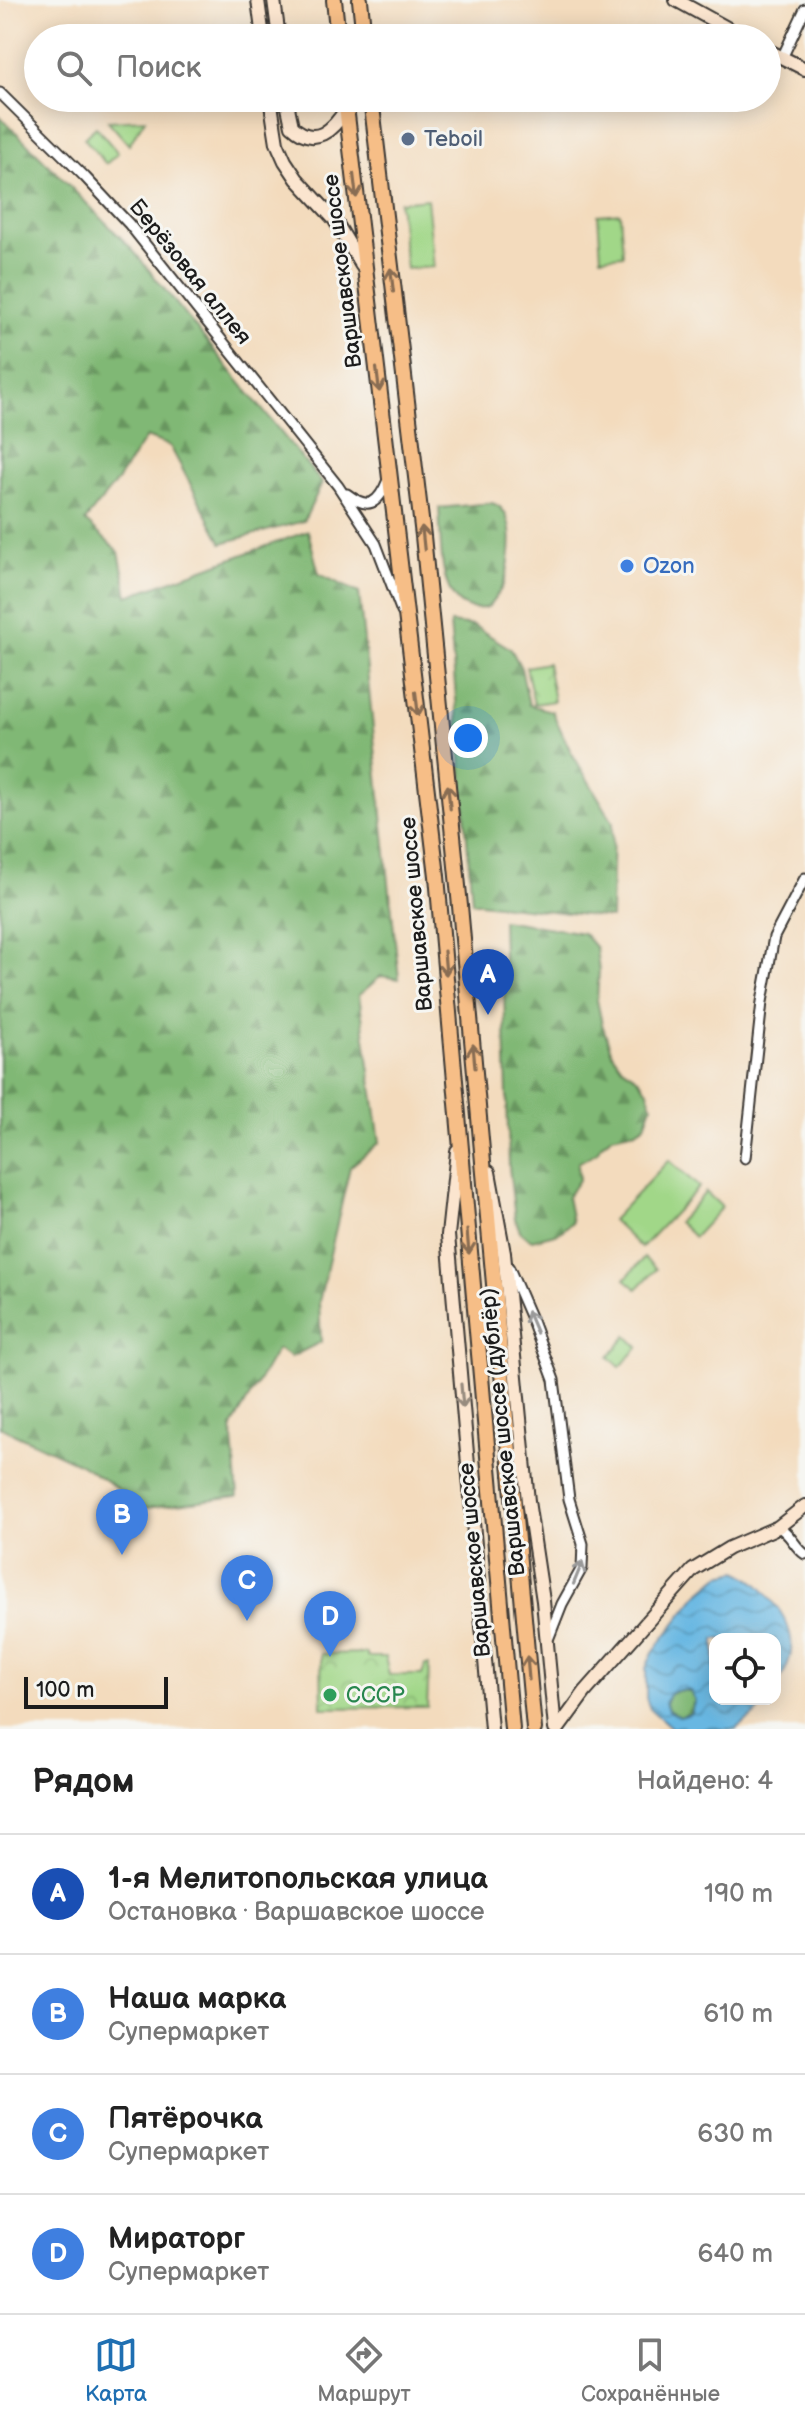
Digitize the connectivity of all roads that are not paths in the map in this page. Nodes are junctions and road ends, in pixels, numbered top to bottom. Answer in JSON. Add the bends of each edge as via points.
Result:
{"nodes":[{"id":1,"x":258,"y":0,"type":"edge"},
{"id":2,"x":274,"y":0,"type":"edge"},
{"id":3,"x":334,"y":0,"type":"edge"},
{"id":4,"x":360,"y":0,"type":"edge"},
{"id":5,"x":666,"y":0,"type":"edge"},
{"id":6,"x":680,"y":2,"type":"edge"},
{"id":7,"x":805,"y":9,"type":"edge"},
{"id":8,"x":261,"y":24,"type":"edge"},
{"id":9,"x":277,"y":24,"type":"edge"},
{"id":10,"x":337,"y":24,"type":"edge"},
{"id":11,"x":363,"y":24,"type":"edge"},
{"id":12,"x":720,"y":24,"type":"edge"},
{"id":13,"x":782,"y":58,"type":"joint"},
{"id":14,"x":805,"y":69,"type":"edge"},
{"id":15,"x":0,"y":93,"type":"edge"},
{"id":16,"x":272,"y":112,"type":"edge"},
{"id":17,"x":289,"y":112,"type":"edge"},
{"id":18,"x":341,"y":112,"type":"edge"},
{"id":19,"x":346,"y":112,"type":"edge"},
{"id":20,"x":373,"y":112,"type":"edge"},
{"id":21,"x":366,"y":275,"type":"junction"},
{"id":22,"x":389,"y":476,"type":"junction"},
{"id":23,"x":338,"y":486,"type":"junction"},
{"id":24,"x":407,"y":627,"type":"junction"},
{"id":25,"x":805,"y":878,"type":"edge"},
{"id":26,"x":481,"y":1133,"type":"junction"},
{"id":27,"x":459,"y":1136,"type":"junction"},
{"id":28,"x":745,"y":1158,"type":"dead end"},
{"id":29,"x":504,"y":1253,"type":"junction"},
{"id":30,"x":805,"y":1506,"type":"edge"},
{"id":31,"x":778,"y":1527,"type":"junction"},
{"id":32,"x":805,"y":1554,"type":"edge"},
{"id":33,"x":547,"y":1644,"type":"junction"},
{"id":34,"x":551,"y":1677,"type":"junction"},
{"id":35,"x":585,"y":1692,"type":"junction"},
{"id":36,"x":491,"y":1729,"type":"edge"},
{"id":37,"x":512,"y":1729,"type":"edge"},
{"id":38,"x":534,"y":1729,"type":"edge"},
{"id":39,"x":556,"y":1729,"type":"edge"}],
"edges":[{"from":1,"to":8,"type":"main road"},
{"from":2,"to":9,"type":"main road"},
{"from":3,"to":10,"type":"main road"},
{"from":4,"to":11,"type":"main road"},
{"from":5,"to":6,"type":"main road"},
{"from":6,"to":12,"type":"main road"},
{"from":7,"to":13,"type":"street"},
{"from":13,"to":14,"type":"main road"},
{"from":15,"to":23,"type":"street","name":"Берёзовая аллея","via":[[129,224]]},
{"from":16,"to":21,"type":"main road","via":[[285,161],[334,219]]},
{"from":17,"to":18,"type":"main road","via":[[292,126],[307,135],[332,129]]},
{"from":19,"to":21,"type":"main road","name":"Варшавское шоссе","one_way":true},
{"from":26,"to":20,"type":"main road","name":"Варшавское шоссе","one_way":true,"via":[[423,536]]},
{"from":21,"to":22,"type":"main road","name":"Варшавское шоссе","one_way":true},
{"from":22,"to":23,"type":"street","name":"Берёзовая аллея","via":[[383,493],[369,504],[361,504]]},
{"from":22,"to":24,"type":"main road","name":"Варшавское шоссе"},
{"from":23,"to":24,"type":"street","name":"Берёзовая аллея","via":[[376,544]]},
{"from":24,"to":27,"type":"main road","name":"Варшавское шоссе","one_way":true,"via":[[437,876]]},
{"from":25,"to":28,"type":"street","via":[[774,937]]},
{"from":26,"to":29,"type":"main road","name":"Варшавское шоссе (дублёр)"},
{"from":38,"to":26,"type":"main road","name":"Варшавское шоссе","one_way":true},
{"from":27,"to":36,"type":"main road","name":"Варшавское шоссе (дублёр)","one_way":true,"via":[[448,1235]]},
{"from":27,"to":37,"type":"main road","name":"Варшавское шоссе","one_way":true},
{"from":29,"to":33,"type":"main road","name":"Варшавское шоссе (дублёр)"},
{"from":33,"to":29,"type":"street","one_way":true,"via":[[582,1568],[583,1544],[569,1499],[554,1380]]},
{"from":30,"to":31,"type":"main road"},
{"from":31,"to":32,"type":"street"},
{"from":31,"to":35,"type":"main road","via":[[693,1570]]},
{"from":33,"to":34,"type":"main road","name":"Варшавское шоссе (дублёр)"},
{"from":34,"to":35,"type":"main road","via":[[561,1696]]},
{"from":34,"to":39,"type":"main road","name":"Варшавское шоссе (дублёр)"},
{"from":35,"to":39,"type":"main road"}]}
